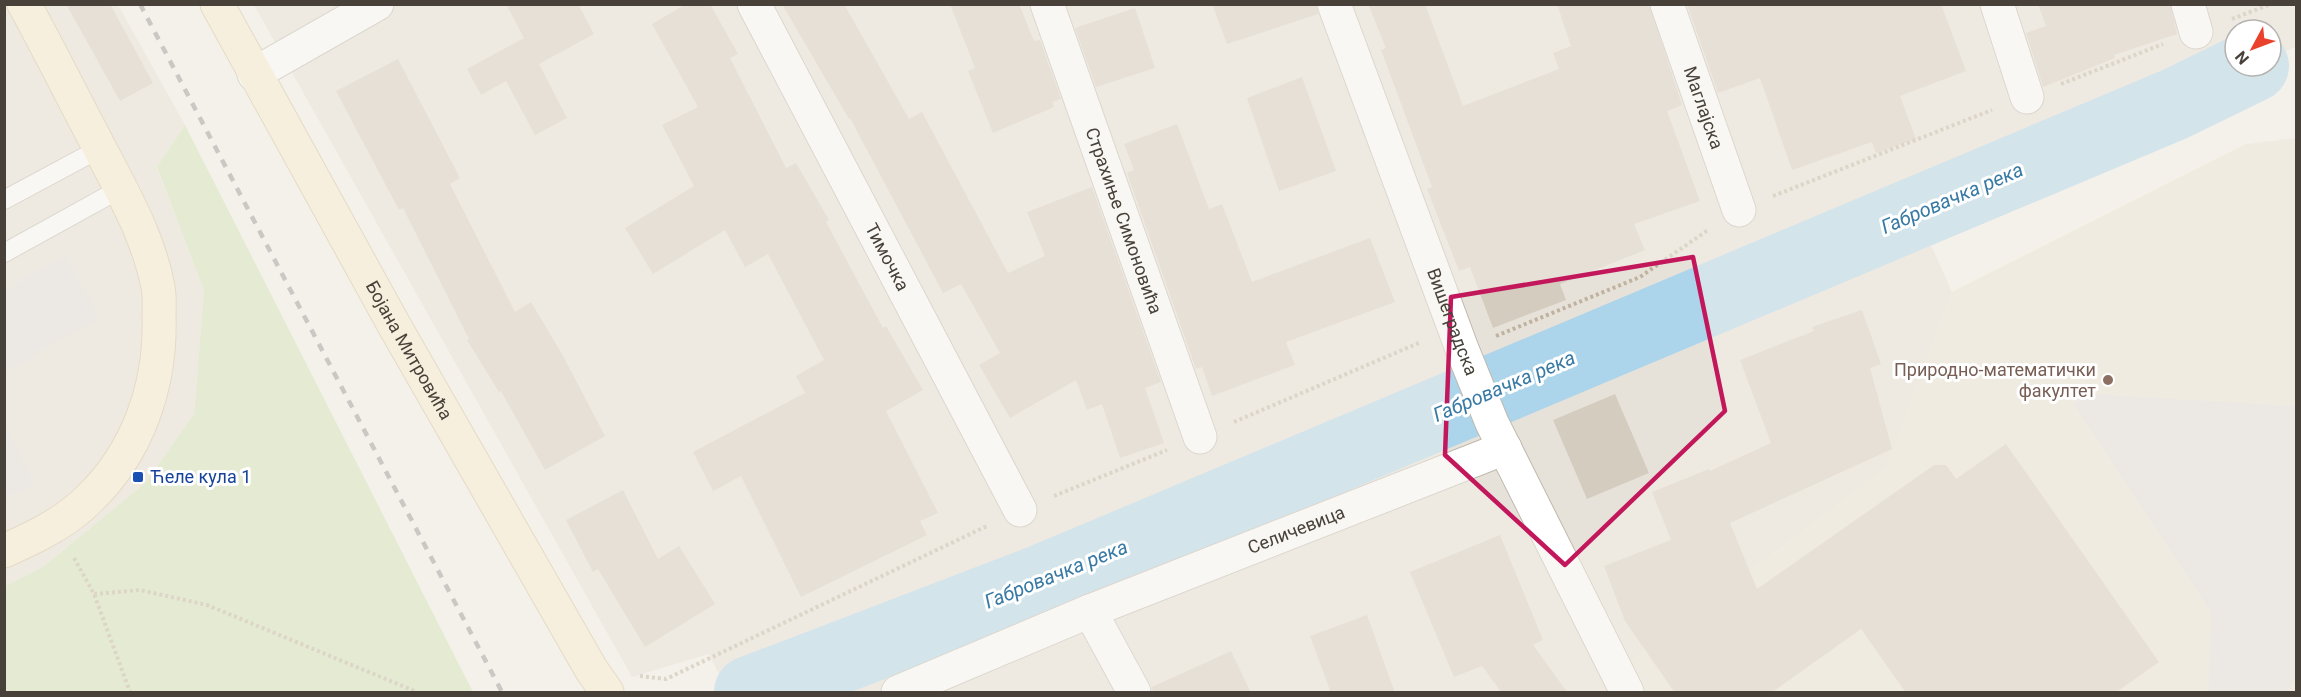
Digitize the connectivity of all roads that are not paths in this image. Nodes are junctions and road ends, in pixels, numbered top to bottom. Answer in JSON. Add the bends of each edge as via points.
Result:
{"nodes":[{"id":1,"x":24,"y":4,"type":"edge"},
{"id":2,"x":217,"y":4,"type":"edge"},
{"id":3,"x":377,"y":4,"type":"edge"},
{"id":4,"x":754,"y":4,"type":"edge"},
{"id":5,"x":1047,"y":4,"type":"edge"},
{"id":6,"x":1334,"y":4,"type":"edge"},
{"id":7,"x":1667,"y":4,"type":"edge"},
{"id":8,"x":1997,"y":4,"type":"edge"},
{"id":9,"x":254,"y":74,"type":"junction"},
{"id":10,"x":2027,"y":97,"type":"road end"},
{"id":11,"x":99,"y":149,"type":"junction"},
{"id":12,"x":120,"y":189,"type":"junction"},
{"id":13,"x":4,"y":200,"type":"edge"},
{"id":14,"x":1739,"y":210,"type":"road end"},
{"id":15,"x":4,"y":253,"type":"edge"},
{"id":16,"x":1498,"y":436,"type":"junction"},
{"id":17,"x":1200,"y":437,"type":"dead end"},
{"id":18,"x":1020,"y":510,"type":"dead end"},
{"id":19,"x":4,"y":551,"type":"edge"},
{"id":20,"x":1090,"y":611,"type":"junction"},
{"id":21,"x":607,"y":693,"type":"edge"},
{"id":22,"x":898,"y":693,"type":"edge"},
{"id":23,"x":1134,"y":693,"type":"edge"},
{"id":24,"x":1627,"y":693,"type":"edge"}],
"edges":[{"from":1,"to":11,"type":"street"},
{"from":2,"to":9,"type":"street","name":"Бојана Митровића"},
{"from":3,"to":9,"type":"street"},
{"from":4,"to":18,"type":"street","name":"Тимочка"},
{"from":5,"to":17,"type":"street","name":"Страхиње Симоновића"},
{"from":6,"to":16,"type":"street","name":"Вишеградска"},
{"from":7,"to":14,"type":"street","name":"Маглајска"},
{"from":8,"to":10,"type":"street"},
{"from":9,"to":21,"type":"street","name":"Бојана Митровића","via":[[405,345]]},
{"from":11,"to":12,"type":"street"},
{"from":11,"to":13,"type":"lane"},
{"from":12,"to":15,"type":"lane"},
{"from":12,"to":19,"type":"street","via":[[144,236],[159,289],[160,348],[153,386],[129,450],[90,499],[57,525]]},
{"from":16,"to":20,"type":"street","name":"Селичевица"},
{"from":16,"to":24,"type":"street","name":"Вишеградска"},
{"from":20,"to":22,"type":"street","name":"Селичевица"},
{"from":20,"to":23,"type":"street"}]}
